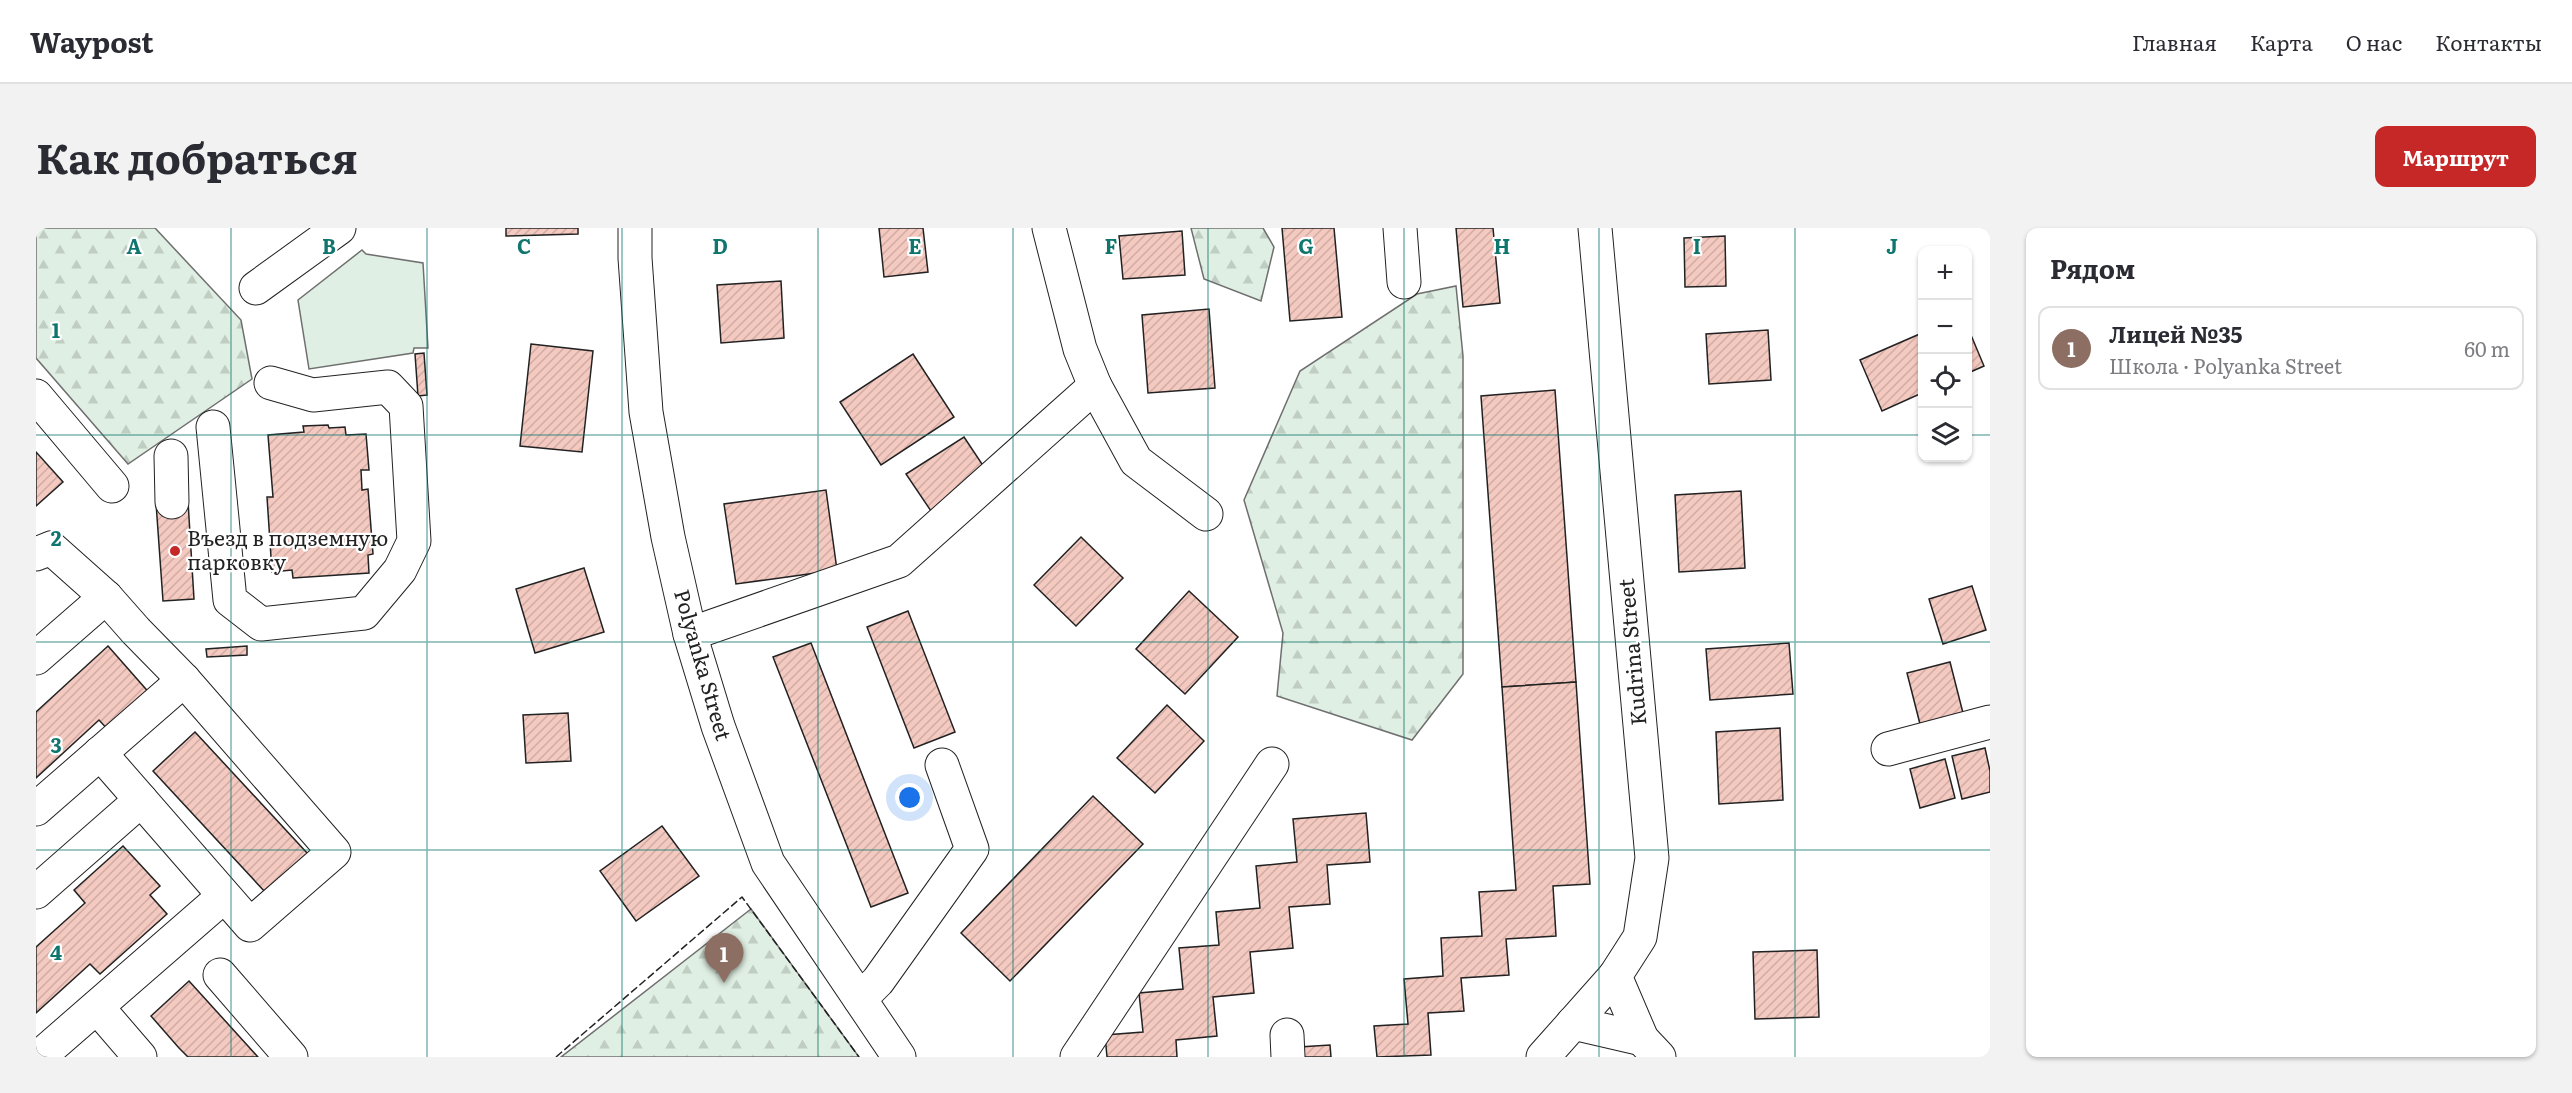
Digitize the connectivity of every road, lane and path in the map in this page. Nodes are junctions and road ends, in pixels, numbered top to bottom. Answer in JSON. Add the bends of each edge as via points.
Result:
{"nodes":[{"id":1,"x":339,"y":228,"type":"edge"},
{"id":2,"x":635,"y":228,"type":"edge"},
{"id":3,"x":1049,"y":228,"type":"edge"},
{"id":4,"x":1400,"y":228,"type":"edge"},
{"id":5,"x":1595,"y":228,"type":"edge"},
{"id":6,"x":1404,"y":282,"type":"dead end"},
{"id":7,"x":256,"y":288,"type":"dead end"},
{"id":8,"x":271,"y":383,"type":"dead end"},
{"id":9,"x":1095,"y":386,"type":"junction"},
{"id":10,"x":36,"y":396,"type":"edge"},
{"id":11,"x":213,"y":427,"type":"dead end"},
{"id":12,"x":171,"y":456,"type":"dead end"},
{"id":13,"x":112,"y":486,"type":"dead end"},
{"id":14,"x":172,"y":502,"type":"dead end"},
{"id":15,"x":1206,"y":514,"type":"dead end"},
{"id":16,"x":36,"y":554,"type":"edge"},
{"id":17,"x":106,"y":597,"type":"junction"},
{"id":18,"x":690,"y":634,"type":"junction"},
{"id":19,"x":36,"y":658,"type":"edge"},
{"id":20,"x":184,"y":680,"type":"junction"},
{"id":21,"x":1990,"y":722,"type":"edge"},
{"id":22,"x":1888,"y":749,"type":"dead end"},
{"id":23,"x":100,"y":753,"type":"junction"},
{"id":24,"x":1272,"y":764,"type":"dead end"},
{"id":25,"x":942,"y":765,"type":"dead end"},
{"id":26,"x":141,"y":800,"type":"junction"},
{"id":27,"x":36,"y":809,"type":"edge"},
{"id":28,"x":36,"y":891,"type":"edge"},
{"id":29,"x":224,"y":896,"type":"junction"},
{"id":30,"x":220,"y":975,"type":"dead end"},
{"id":31,"x":1616,"y":976,"type":"junction"},
{"id":32,"x":860,"y":999,"type":"junction"},
{"id":33,"x":97,"y":1007,"type":"junction"},
{"id":34,"x":1573,"y":1023,"type":"junction"},
{"id":35,"x":1650,"y":1048,"type":"edge"},
{"id":36,"x":138,"y":1056,"type":"edge"},
{"id":37,"x":39,"y":1057,"type":"edge"},
{"id":38,"x":291,"y":1057,"type":"edge"},
{"id":39,"x":899,"y":1057,"type":"edge"},
{"id":40,"x":1077,"y":1057,"type":"edge"},
{"id":41,"x":1544,"y":1057,"type":"edge"}],
"edges":[{"from":1,"to":7,"type":"street"},
{"from":2,"to":18,"type":"street","name":"Polyanka Street","via":[[646,412]]},
{"from":3,"to":9,"type":"street","via":[[1080,349]]},
{"from":4,"to":6,"type":"street"},
{"from":5,"to":31,"type":"street","name":"Kudrina Street","via":[[1652,858],[1640,937]]},
{"from":8,"to":11,"type":"street","via":[[313,395],[388,387],[406,406],[414,541],[400,570],[364,613],[261,624],[230,600]]},
{"from":9,"to":15,"type":"street","via":[[1136,461]]},
{"from":9,"to":18,"type":"street","via":[[899,561]]},
{"from":10,"to":13,"type":"street"},
{"from":12,"to":14,"type":"street"},
{"from":16,"to":17,"type":"street","via":[[51,548]]},
{"from":17,"to":19,"type":"street"},
{"from":17,"to":20,"type":"street"},
{"from":18,"to":32,"type":"street","name":"Polyanka Street","via":[[718,726],[768,863]]},
{"from":20,"to":23,"type":"street"},
{"from":20,"to":29,"type":"street","via":[[334,852],[250,925]]},
{"from":21,"to":22,"type":"street"},
{"from":23,"to":26,"type":"street"},
{"from":23,"to":27,"type":"street"},
{"from":24,"to":40,"type":"street"},
{"from":25,"to":32,"type":"street","via":[[972,849],[878,981]]},
{"from":26,"to":28,"type":"street"},
{"from":26,"to":29,"type":"street"},
{"from":29,"to":33,"type":"street"},
{"from":30,"to":38,"type":"street"},
{"from":31,"to":34,"type":"street","name":"Kudrina Street"},
{"from":31,"to":35,"type":"street"},
{"from":32,"to":39,"type":"street","name":"Polyanka Street"},
{"from":33,"to":36,"type":"street"},
{"from":33,"to":37,"type":"street"},
{"from":34,"to":35,"type":"street"},
{"from":34,"to":41,"type":"street","name":"Kudrina Street"}]}
